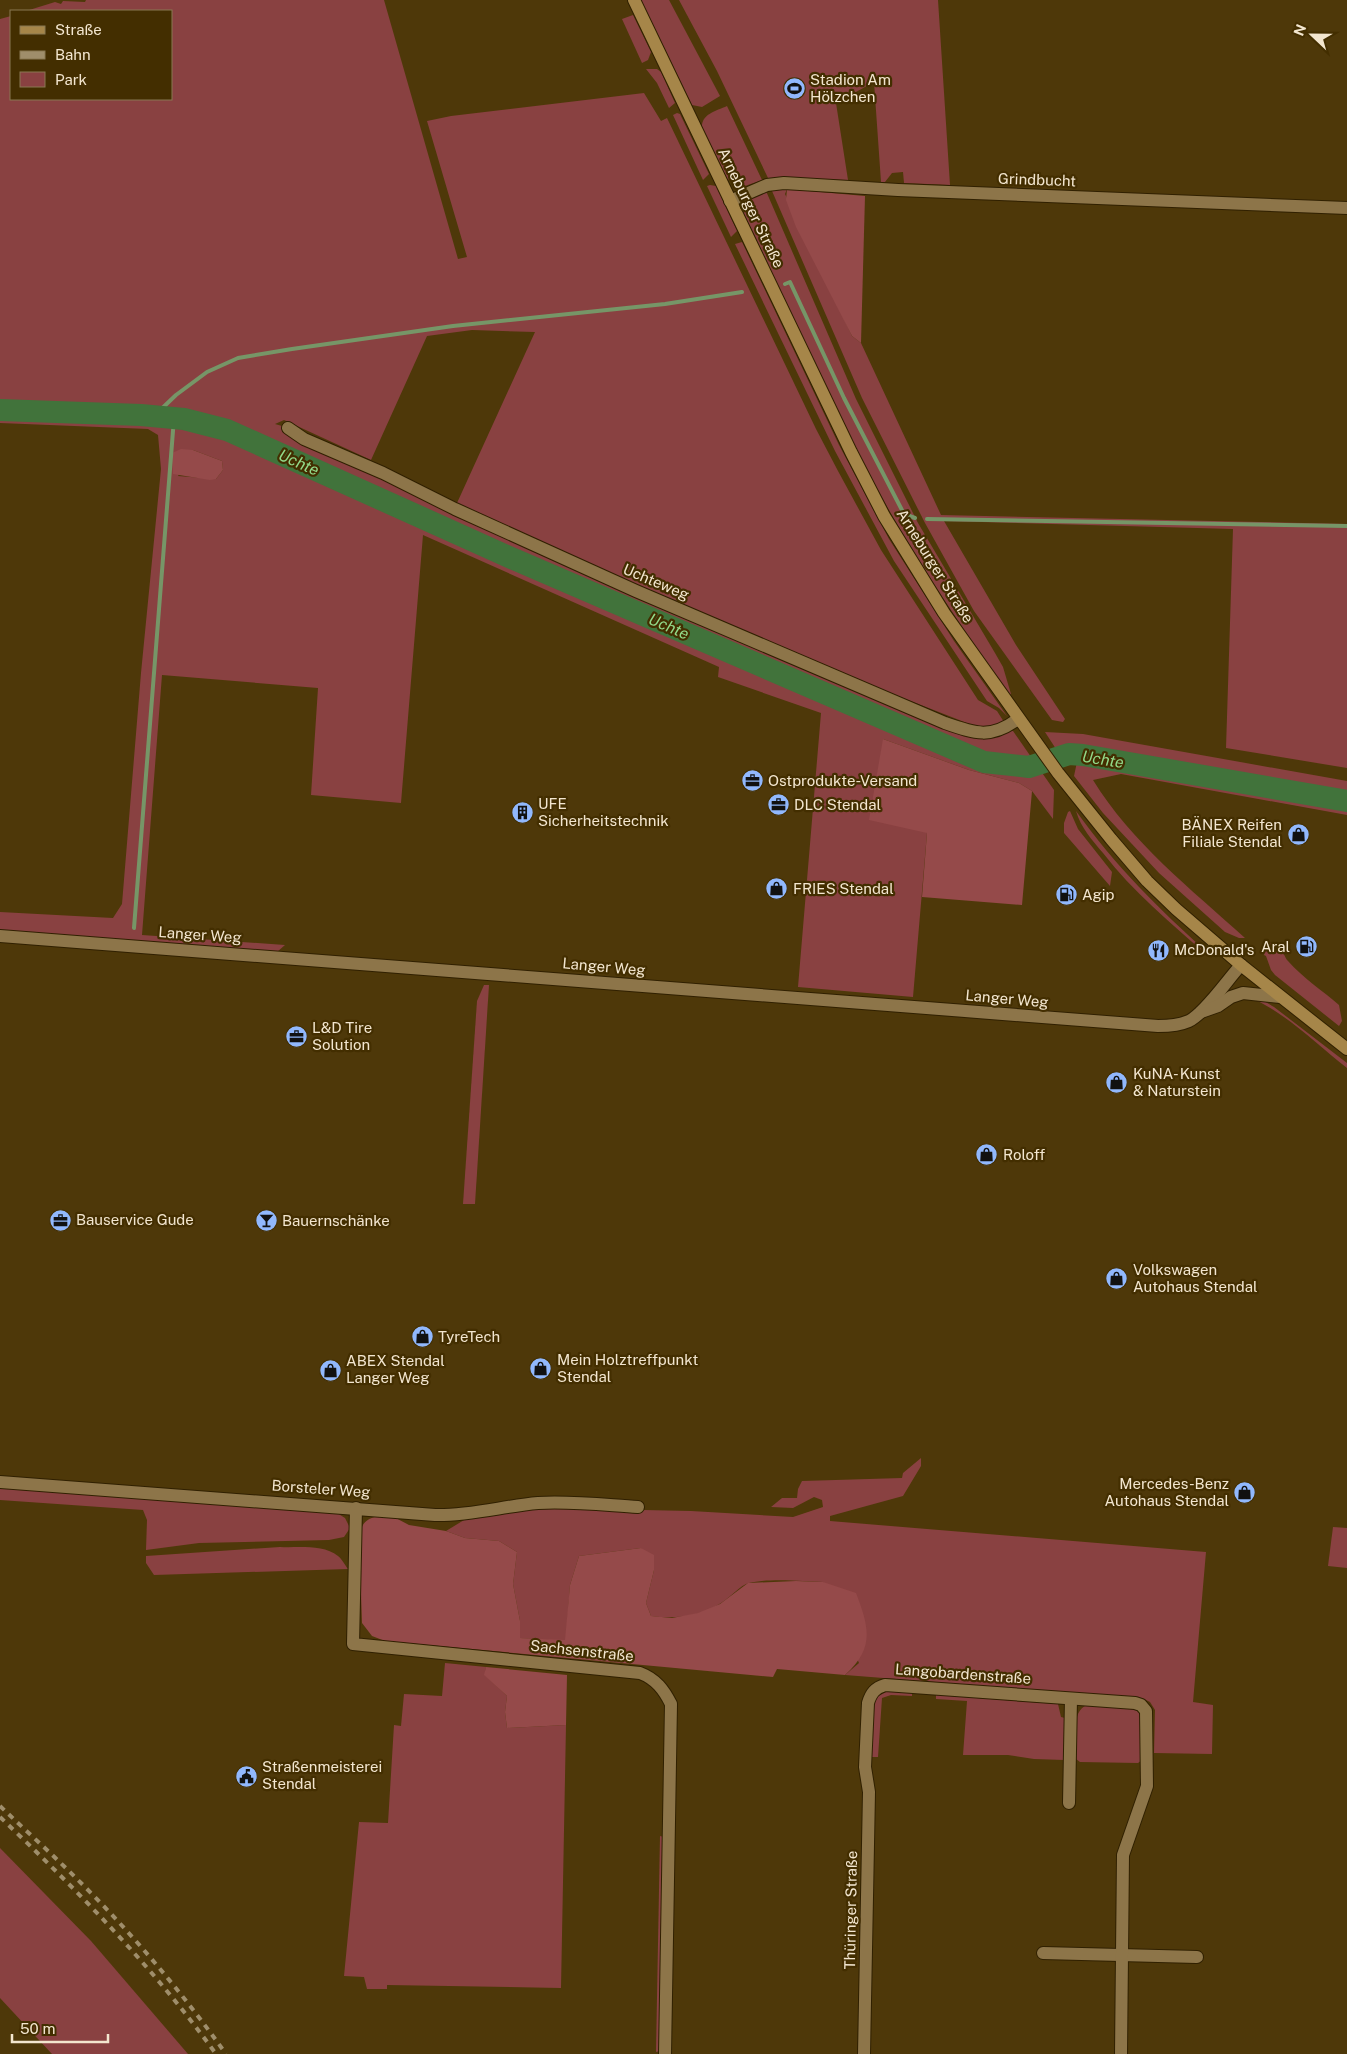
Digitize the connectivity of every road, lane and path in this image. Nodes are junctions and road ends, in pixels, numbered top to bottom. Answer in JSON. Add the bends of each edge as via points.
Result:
{"nodes":[{"id":1,"x":634,"y":0,"type":"edge"},
{"id":2,"x":730,"y":201,"type":"junction"},
{"id":3,"x":1347,"y":208,"type":"edge"},
{"id":4,"x":288,"y":428,"type":"dead end"},
{"id":5,"x":1018,"y":719,"type":"junction"},
{"id":6,"x":0,"y":936,"type":"edge"},
{"id":7,"x":1240,"y":965,"type":"junction"},
{"id":8,"x":1280,"y":997,"type":"junction"},
{"id":9,"x":1201,"y":1012,"type":"junction"},
{"id":10,"x":1347,"y":1049,"type":"edge"},
{"id":11,"x":0,"y":1482,"type":"edge"},
{"id":12,"x":356,"y":1508,"type":"junction"},
{"id":13,"x":638,"y":1508,"type":"dead end"},
{"id":14,"x":1071,"y":1699,"type":"junction"},
{"id":15,"x":865,"y":1768,"type":"joint"},
{"id":16,"x":1069,"y":1803,"type":"dead end"},
{"id":17,"x":1043,"y":1953,"type":"dead end"},
{"id":18,"x":1122,"y":1955,"type":"junction"},
{"id":19,"x":1197,"y":1957,"type":"dead end"},
{"id":20,"x":665,"y":2054,"type":"edge"},
{"id":21,"x":864,"y":2054,"type":"edge"},
{"id":22,"x":1121,"y":2054,"type":"edge"}],
"edges":[{"from":1,"to":2,"type":"main road","name":"Arneburger Straße"},
{"from":2,"to":3,"type":"street","name":"Grindbucht","via":[[767,185],[784,183]]},
{"from":2,"to":5,"type":"main road","name":"Arneburger Straße","via":[[884,516],[944,613]]},
{"from":4,"to":5,"type":"street","name":"Uchteweg","via":[[636,591],[945,723],[978,733],[1004,729]]},
{"from":5,"to":7,"type":"main road","name":"Arneburger Straße","via":[[1147,882]]},
{"from":6,"to":9,"type":"street","name":"Langer Weg","via":[[1158,1026],[1189,1021]]},
{"from":7,"to":8,"type":"main road","name":"Arneburger Straße"},
{"from":7,"to":9,"type":"street","name":"Langer Weg"},
{"from":8,"to":9,"type":"street","name":"Langer Weg","via":[[1243,993]]},
{"from":8,"to":10,"type":"main road","name":"Arneburger Straße"},
{"from":11,"to":12,"type":"street","name":"Borsteler Weg"},
{"from":12,"to":13,"type":"street","name":"Borsteler Weg","via":[[451,1516],[538,1503]]},
{"from":12,"to":20,"type":"street","name":"Sachsenstraße","via":[[353,1644],[640,1673],[649,1676],[664,1690],[671,1704]]},
{"from":14,"to":15,"type":"street","name":"Langobardenstraße","via":[[885,1684],[877,1687],[868,1703]]},
{"from":14,"to":16,"type":"street"},
{"from":14,"to":18,"type":"street","name":"Langobardenstraße","via":[[1135,1703],[1146,1711],[1147,1786],[1123,1855]]},
{"from":15,"to":21,"type":"street","name":"Thüringer Straße","via":[[869,1792]]},
{"from":17,"to":18,"type":"street"},
{"from":18,"to":19,"type":"street"},
{"from":18,"to":22,"type":"street","name":"Langobardenstraße"}]}
